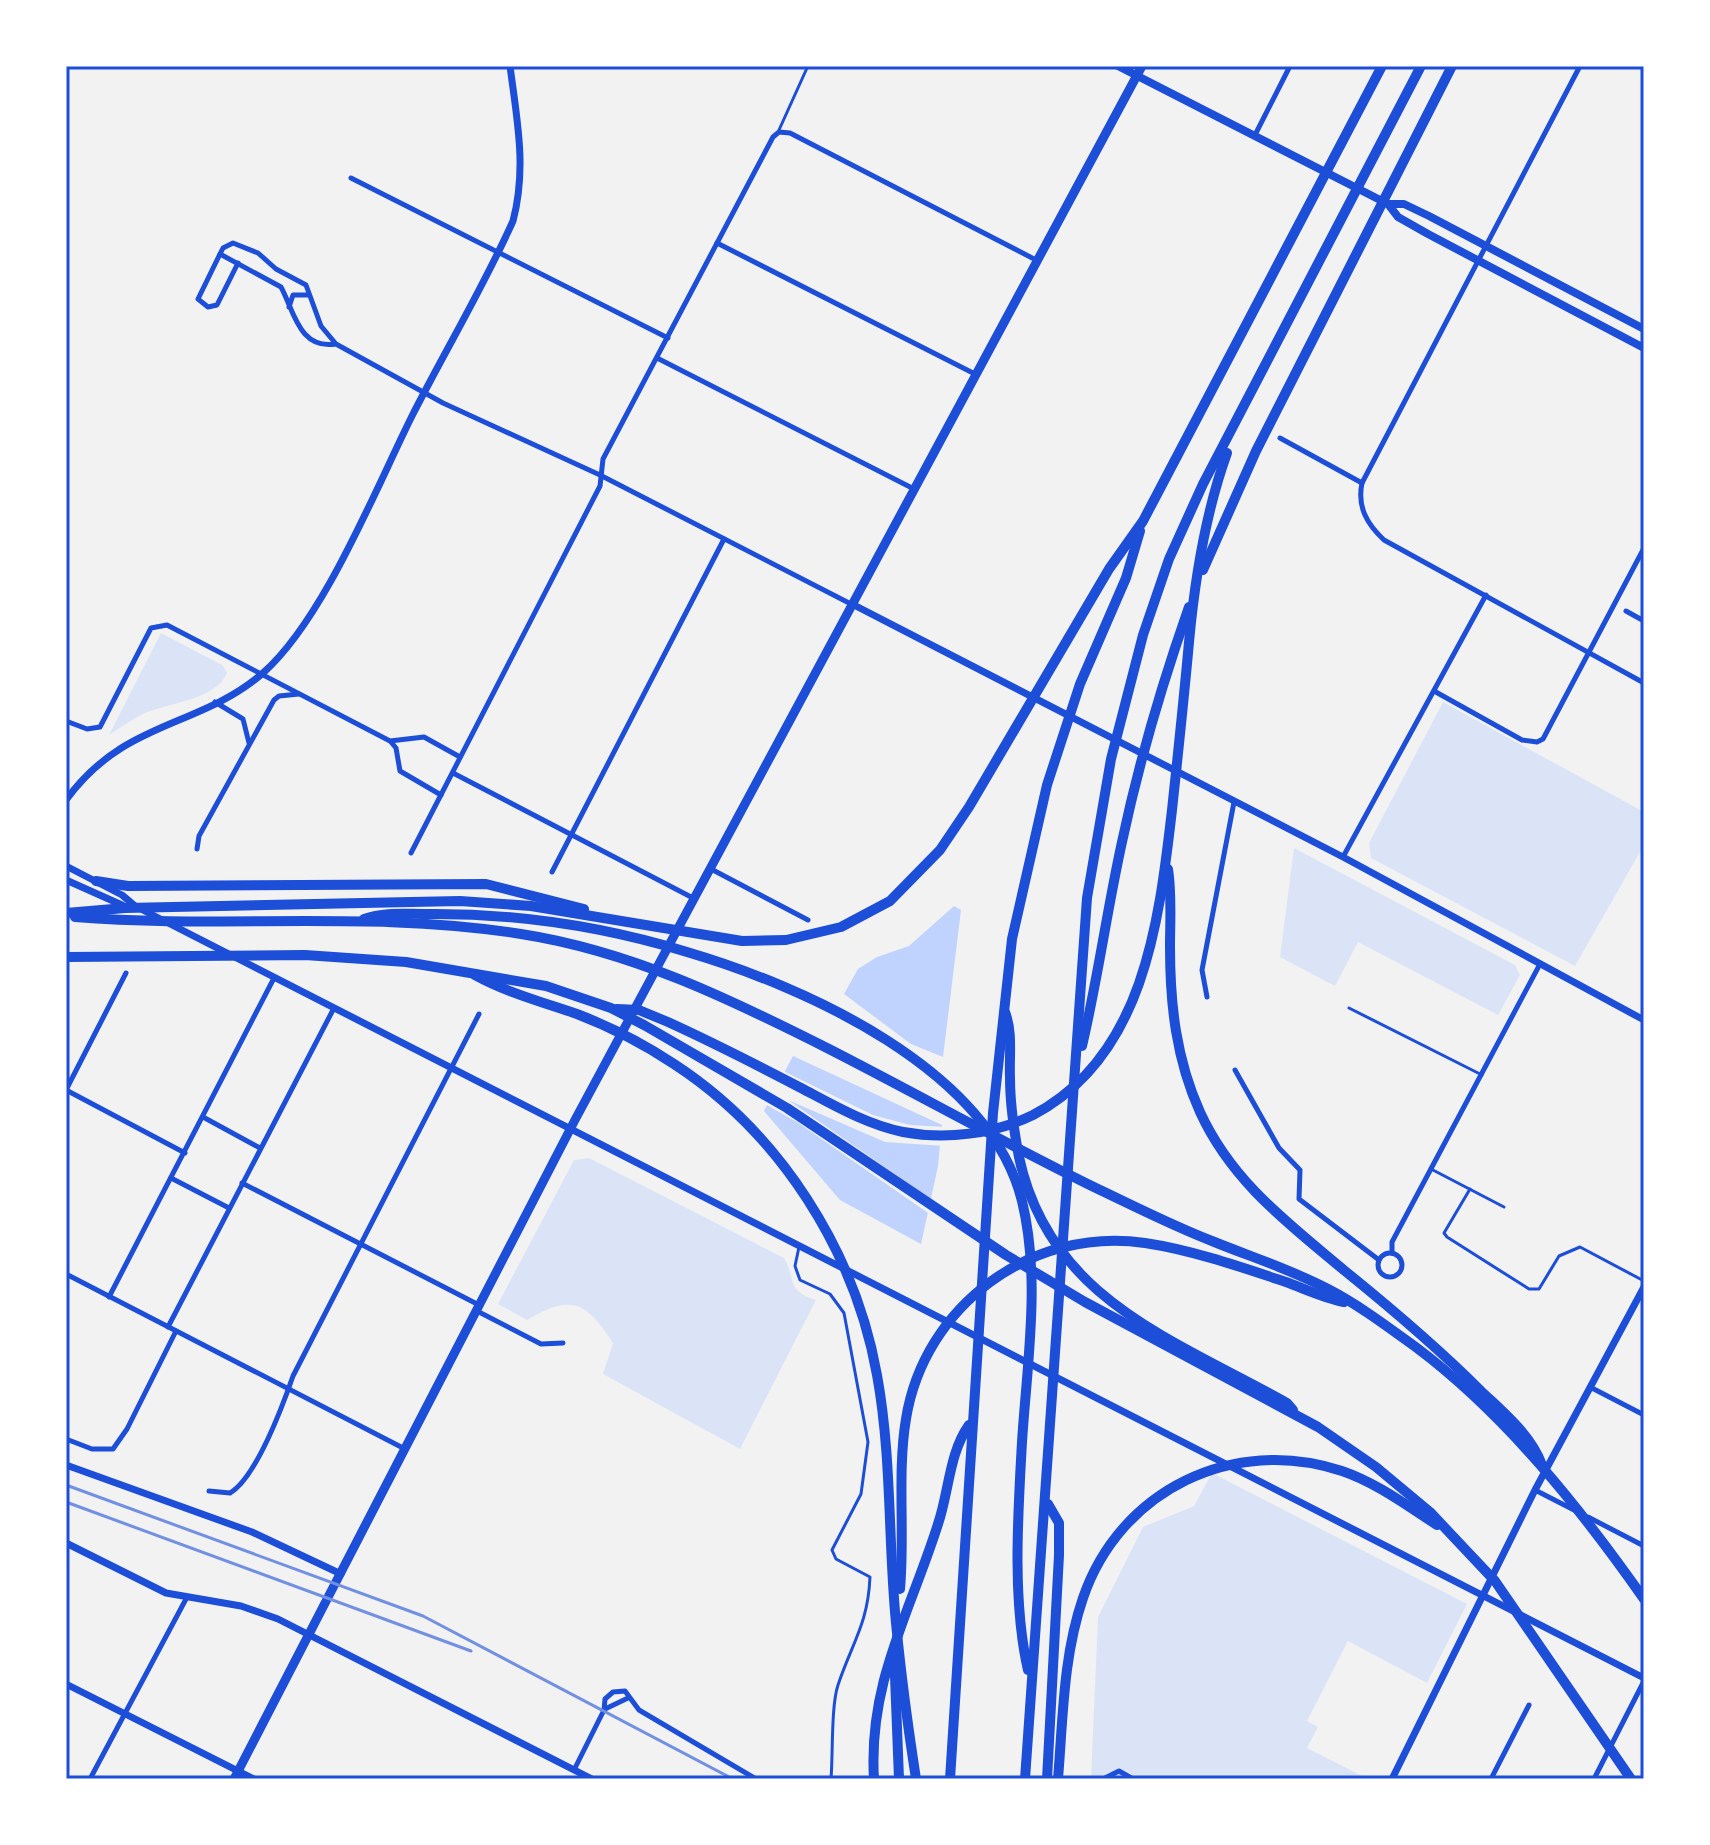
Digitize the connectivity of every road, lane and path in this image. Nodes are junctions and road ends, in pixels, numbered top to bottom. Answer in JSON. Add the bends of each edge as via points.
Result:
{"nodes":[{"id":1,"x":466,"y":66,"type":"edge"},
{"id":2,"x":488,"y":66,"type":"edge"},
{"id":3,"x":510,"y":66,"type":"edge"},
{"id":4,"x":1118,"y":66,"type":"edge"},
{"id":5,"x":1290,"y":66,"type":"edge"},
{"id":6,"x":1382,"y":66,"type":"edge"},
{"id":7,"x":1421,"y":66,"type":"edge"},
{"id":8,"x":1452,"y":66,"type":"edge"},
{"id":9,"x":1580,"y":66,"type":"edge"},
{"id":10,"x":807,"y":68,"type":"dead end"},
{"id":11,"x":1140,"y":71,"type":"edge"},
{"id":12,"x":779,"y":132,"type":"junction"},
{"id":13,"x":1255,"y":135,"type":"junction"},
{"id":14,"x":351,"y":178,"type":"dead end"},
{"id":15,"x":1388,"y":204,"type":"junction"},
{"id":16,"x":717,"y":243,"type":"junction"},
{"id":17,"x":1488,"y":247,"type":"junction"},
{"id":18,"x":498,"y":251,"type":"junction"},
{"id":19,"x":220,"y":254,"type":"junction"},
{"id":20,"x":1038,"y":261,"type":"junction"},
{"id":21,"x":1479,"y":262,"type":"junction"},
{"id":22,"x":238,"y":263,"type":"junction"},
{"id":23,"x":310,"y":295,"type":"junction"},
{"id":24,"x":289,"y":307,"type":"junction"},
{"id":25,"x":1644,"y":329,"type":"edge"},
{"id":26,"x":668,"y":338,"type":"junction"},
{"id":27,"x":336,"y":344,"type":"junction"},
{"id":28,"x":1644,"y":348,"type":"edge"},
{"id":29,"x":657,"y":358,"type":"junction"},
{"id":30,"x":976,"y":375,"type":"junction"},
{"id":31,"x":425,"y":392,"type":"junction"},
{"id":32,"x":1236,"y":424,"type":"junction"},
{"id":33,"x":1280,"y":438,"type":"dead end"},
{"id":34,"x":600,"y":475,"type":"junction"},
{"id":35,"x":1362,"y":483,"type":"junction"},
{"id":36,"x":915,"y":489,"type":"junction"},
{"id":37,"x":1143,"y":521,"type":"junction"},
{"id":38,"x":724,"y":539,"type":"junction"},
{"id":39,"x":1644,"y":548,"type":"edge"},
{"id":40,"x":1641,"y":560,"type":"edge"},
{"id":41,"x":1486,"y":595,"type":"junction"},
{"id":42,"x":852,"y":604,"type":"junction"},
{"id":43,"x":1626,"y":611,"type":"dead end"},
{"id":44,"x":1644,"y":621,"type":"edge"},
{"id":45,"x":1589,"y":652,"type":"junction"},
{"id":46,"x":262,"y":674,"type":"junction"},
{"id":47,"x":1644,"y":683,"type":"edge"},
{"id":48,"x":1434,"y":691,"type":"junction"},
{"id":49,"x":299,"y":694,"type":"junction"},
{"id":50,"x":215,"y":702,"type":"junction"},
{"id":51,"x":66,"y":721,"type":"edge"},
{"id":52,"x":390,"y":741,"type":"junction"},
{"id":53,"x":249,"y":744,"type":"junction"},
{"id":54,"x":460,"y":757,"type":"junction"},
{"id":55,"x":453,"y":773,"type":"junction"},
{"id":56,"x":441,"y":795,"type":"junction"},
{"id":57,"x":66,"y":800,"type":"edge"},
{"id":58,"x":1234,"y":802,"type":"junction"},
{"id":59,"x":572,"y":834,"type":"junction"},
{"id":60,"x":197,"y":849,"type":"dead end"},
{"id":61,"x":411,"y":853,"type":"dead end"},
{"id":62,"x":1343,"y":857,"type":"junction"},
{"id":63,"x":1166,"y":859,"type":"junction"},
{"id":64,"x":66,"y":866,"type":"edge"},
{"id":65,"x":710,"y":868,"type":"junction"},
{"id":66,"x":552,"y":872,"type":"dead end"},
{"id":67,"x":66,"y":880,"type":"edge"},
{"id":68,"x":96,"y":881,"type":"junction"},
{"id":69,"x":694,"y":899,"type":"junction"},
{"id":70,"x":135,"y":906,"type":"junction"},
{"id":71,"x":66,"y":914,"type":"edge"},
{"id":72,"x":620,"y":920,"type":"junction"},
{"id":73,"x":808,"y":920,"type":"dead end"},
{"id":74,"x":359,"y":921,"type":"junction"},
{"id":75,"x":66,"y":957,"type":"edge"},
{"id":76,"x":1540,"y":964,"type":"junction"},
{"id":77,"x":469,"y":971,"type":"junction"},
{"id":78,"x":126,"y":973,"type":"dead end"},
{"id":79,"x":274,"y":978,"type":"junction"},
{"id":80,"x":1207,"y":997,"type":"dead end"},
{"id":81,"x":1004,"y":1006,"type":"junction"},
{"id":82,"x":334,"y":1008,"type":"junction"},
{"id":83,"x":611,"y":1008,"type":"junction"},
{"id":84,"x":1349,"y":1008,"type":"dead end"},
{"id":85,"x":479,"y":1014,"type":"dead end"},
{"id":86,"x":1644,"y":1020,"type":"edge"},
{"id":87,"x":1077,"y":1066,"type":"junction"},
{"id":88,"x":451,"y":1070,"type":"junction"},
{"id":89,"x":1235,"y":1070,"type":"dead end"},
{"id":90,"x":1482,"y":1075,"type":"junction"},
{"id":91,"x":66,"y":1090,"type":"edge"},
{"id":92,"x":203,"y":1117,"type":"junction"},
{"id":93,"x":569,"y":1130,"type":"junction"},
{"id":94,"x":260,"y":1148,"type":"junction"},
{"id":95,"x":185,"y":1153,"type":"junction"},
{"id":96,"x":1431,"y":1169,"type":"junction"},
{"id":97,"x":171,"y":1178,"type":"junction"},
{"id":98,"x":242,"y":1183,"type":"junction"},
{"id":99,"x":1470,"y":1189,"type":"junction"},
{"id":100,"x":1504,"y":1207,"type":"dead end"},
{"id":101,"x":229,"y":1208,"type":"junction"},
{"id":102,"x":362,"y":1244,"type":"junction"},
{"id":103,"x":800,"y":1246,"type":"junction"},
{"id":104,"x":1392,"y":1253,"type":"junction"},
{"id":105,"x":1379,"y":1260,"type":"junction"},
{"id":106,"x":66,"y":1274,"type":"edge"},
{"id":107,"x":1644,"y":1284,"type":"edge"},
{"id":108,"x":109,"y":1297,"type":"junction"},
{"id":109,"x":1353,"y":1305,"type":"junction"},
{"id":110,"x":478,"y":1308,"type":"junction"},
{"id":111,"x":168,"y":1327,"type":"junction"},
{"id":112,"x":176,"y":1331,"type":"junction"},
{"id":113,"x":563,"y":1343,"type":"dead end"},
{"id":114,"x":1590,"y":1387,"type":"junction"},
{"id":115,"x":288,"y":1389,"type":"junction"},
{"id":116,"x":1644,"y":1415,"type":"edge"},
{"id":117,"x":1297,"y":1416,"type":"junction"},
{"id":118,"x":970,"y":1424,"type":"junction"},
{"id":119,"x":66,"y":1439,"type":"edge"},
{"id":120,"x":406,"y":1449,"type":"junction"},
{"id":121,"x":66,"y":1465,"type":"edge"},
{"id":122,"x":1543,"y":1470,"type":"junction"},
{"id":123,"x":1535,"y":1490,"type":"junction"},
{"id":124,"x":209,"y":1491,"type":"dead end"},
{"id":125,"x":1047,"y":1498,"type":"junction"},
{"id":126,"x":1452,"y":1535,"type":"junction"},
{"id":127,"x":66,"y":1543,"type":"edge"},
{"id":128,"x":1644,"y":1546,"type":"edge"},
{"id":129,"x":341,"y":1574,"type":"junction"},
{"id":130,"x":1484,"y":1594,"type":"junction"},
{"id":131,"x":186,"y":1599,"type":"junction"},
{"id":132,"x":1644,"y":1599,"type":"edge"},
{"id":133,"x":895,"y":1607,"type":"junction"},
{"id":134,"x":896,"y":1622,"type":"junction"},
{"id":135,"x":309,"y":1634,"type":"junction"},
{"id":136,"x":1031,"y":1680,"type":"junction"},
{"id":137,"x":1644,"y":1680,"type":"edge"},
{"id":138,"x":66,"y":1684,"type":"edge"},
{"id":139,"x":628,"y":1698,"type":"junction"},
{"id":140,"x":1529,"y":1705,"type":"dead end"},
{"id":141,"x":604,"y":1710,"type":"junction"},
{"id":142,"x":124,"y":1713,"type":"junction"},
{"id":143,"x":574,"y":1770,"type":"junction"},
{"id":144,"x":236,"y":1775,"type":"edge"},
{"id":145,"x":90,"y":1779,"type":"edge"},
{"id":146,"x":254,"y":1779,"type":"edge"},
{"id":147,"x":592,"y":1779,"type":"edge"},
{"id":148,"x":756,"y":1779,"type":"edge"},
{"id":149,"x":831,"y":1779,"type":"edge"},
{"id":150,"x":874,"y":1779,"type":"edge"},
{"id":151,"x":899,"y":1779,"type":"edge"},
{"id":152,"x":916,"y":1779,"type":"edge"},
{"id":153,"x":950,"y":1779,"type":"edge"},
{"id":154,"x":1025,"y":1779,"type":"edge"},
{"id":155,"x":1047,"y":1779,"type":"edge"},
{"id":156,"x":1058,"y":1779,"type":"edge"},
{"id":157,"x":1103,"y":1779,"type":"edge"},
{"id":158,"x":1133,"y":1779,"type":"edge"},
{"id":159,"x":1393,"y":1779,"type":"edge"},
{"id":160,"x":1491,"y":1779,"type":"edge"},
{"id":161,"x":1594,"y":1779,"type":"edge"},
{"id":162,"x":1631,"y":1779,"type":"edge"}],
"edges":[{"from":1,"to":2,"type":"street"},
{"from":3,"to":18,"type":"street","via":[[522,142],[520,193]]},
{"from":4,"to":11,"type":"main road"},
{"from":5,"to":13,"type":"street"},
{"from":6,"to":37,"type":"highway"},
{"from":7,"to":32,"type":"highway"},
{"from":8,"to":87,"type":"highway","via":[[1256,451],[1191,601],[1132,794]]},
{"from":9,"to":17,"type":"street"},
{"from":10,"to":12,"type":"lane"},
{"from":11,"to":13,"type":"main road"},
{"from":11,"to":20,"type":"main road"},
{"from":12,"to":16,"type":"street"},
{"from":12,"to":20,"type":"street","via":[[790,133]]},
{"from":13,"to":15,"type":"main road"},
{"from":14,"to":18,"type":"street"},
{"from":15,"to":17,"type":"main road","via":[[1404,204]]},
{"from":15,"to":21,"type":"main road","via":[[1398,217]]},
{"from":16,"to":26,"type":"street"},
{"from":16,"to":30,"type":"street"},
{"from":17,"to":21,"type":"street"},
{"from":17,"to":25,"type":"main road"},
{"from":18,"to":26,"type":"street"},
{"from":18,"to":31,"type":"street"},
{"from":19,"to":22,"type":"street"},
{"from":19,"to":22,"type":"street","via":[[198,299],[208,307],[217,305]]},
{"from":19,"to":23,"type":"street","via":[[227,245],[240,244],[306,285]]},
{"from":20,"to":30,"type":"main road"},
{"from":21,"to":28,"type":"main road"},
{"from":21,"to":35,"type":"street"},
{"from":22,"to":24,"type":"street","via":[[278,285]]},
{"from":23,"to":24,"type":"street","via":[[293,295]]},
{"from":23,"to":27,"type":"street","via":[[321,326]]},
{"from":24,"to":27,"type":"street","via":[[304,334],[327,346]]},
{"from":26,"to":29,"type":"street"},
{"from":27,"to":31,"type":"street"},
{"from":29,"to":34,"type":"street","via":[[603,459]]},
{"from":29,"to":36,"type":"street"},
{"from":30,"to":36,"type":"main road"},
{"from":31,"to":34,"type":"street"},
{"from":31,"to":46,"type":"street","via":[[315,608]]},
{"from":32,"to":63,"type":"highway","via":[[1204,530]]},
{"from":32,"to":87,"type":"highway","via":[[1169,559],[1126,699],[1094,840]]},
{"from":33,"to":35,"type":"street"},
{"from":34,"to":38,"type":"street"},
{"from":34,"to":54,"type":"street","via":[[600,486]]},
{"from":35,"to":41,"type":"street","via":[[1359,498],[1369,524],[1384,540]]},
{"from":36,"to":42,"type":"main road"},
{"from":37,"to":72,"type":"highway","via":[[940,850],[890,901],[841,927],[786,940],[720,939]]},
{"from":37,"to":81,"type":"highway","via":[[1058,753],[1027,863]]},
{"from":38,"to":42,"type":"street"},
{"from":38,"to":59,"type":"street"},
{"from":39,"to":40,"type":"street"},
{"from":40,"to":45,"type":"street"},
{"from":41,"to":45,"type":"street"},
{"from":41,"to":48,"type":"street"},
{"from":42,"to":58,"type":"street"},
{"from":42,"to":65,"type":"main road"},
{"from":43,"to":44,"type":"street"},
{"from":45,"to":47,"type":"street"},
{"from":45,"to":48,"type":"street","via":[[1537,742],[1522,740]]},
{"from":46,"to":49,"type":"street"},
{"from":46,"to":50,"type":"street"},
{"from":46,"to":51,"type":"street","via":[[163,624],[151,628],[104,723],[95,730]]},
{"from":48,"to":62,"type":"street"},
{"from":49,"to":52,"type":"street"},
{"from":49,"to":53,"type":"street","via":[[274,700]]},
{"from":50,"to":53,"type":"street","via":[[243,719]]},
{"from":50,"to":57,"type":"street","via":[[131,739],[103,759]]},
{"from":52,"to":54,"type":"street","via":[[424,737]]},
{"from":52,"to":56,"type":"street","via":[[400,771]]},
{"from":53,"to":60,"type":"street"},
{"from":54,"to":55,"type":"street"},
{"from":55,"to":56,"type":"street"},
{"from":55,"to":59,"type":"street"},
{"from":56,"to":61,"type":"street"},
{"from":58,"to":62,"type":"street"},
{"from":58,"to":80,"type":"street","via":[[1202,970]]},
{"from":59,"to":66,"type":"street"},
{"from":59,"to":69,"type":"street"},
{"from":62,"to":76,"type":"street"},
{"from":63,"to":83,"type":"highway","via":[[1152,941],[1132,1004],[1100,1059],[1061,1098],[1006,1126],[953,1135],[879,1125],[668,1022],[639,1010]]},
{"from":63,"to":122,"type":"highway","via":[[1173,1020],[1186,1074],[1209,1130],[1261,1202],[1435,1346],[1536,1448]]},
{"from":64,"to":68,"type":"street"},
{"from":65,"to":69,"type":"main road"},
{"from":65,"to":73,"type":"street"},
{"from":67,"to":70,"type":"street","via":[[115,905]]},
{"from":68,"to":70,"type":"street"},
{"from":68,"to":72,"type":"highway","via":[[128,886],[486,884]]},
{"from":69,"to":93,"type":"main road"},
{"from":70,"to":79,"type":"street"},
{"from":71,"to":72,"type":"highway","via":[[460,901]]},
{"from":71,"to":74,"type":"highway","via":[[128,921]]},
{"from":74,"to":109,"type":"highway","via":[[522,934],[617,957],[722,995],[1094,1187],[1306,1278]]},
{"from":74,"to":136,"type":"highway","via":[[377,914],[493,916],[617,934],[731,966],[832,1011],[923,1067],[986,1128],[1014,1176],[1029,1242],[1031,1311],[1019,1493],[1022,1643]]},
{"from":75,"to":77,"type":"highway","via":[[305,955]]},
{"from":76,"to":86,"type":"street"},
{"from":76,"to":90,"type":"street"},
{"from":77,"to":83,"type":"highway","via":[[520,980]]},
{"from":77,"to":133,"type":"highway","via":[[504,991],[579,1015],[649,1049],[708,1089],[775,1155],[821,1222],[853,1289],[877,1376]]},
{"from":78,"to":91,"type":"street"},
{"from":79,"to":82,"type":"street"},
{"from":79,"to":92,"type":"street"},
{"from":81,"to":117,"type":"highway","via":[[1011,1027],[1010,1100],[1019,1158],[1037,1213],[1065,1260],[1108,1302],[1287,1403]]},
{"from":81,"to":118,"type":"highway"},
{"from":82,"to":88,"type":"street"},
{"from":82,"to":94,"type":"street"},
{"from":83,"to":117,"type":"highway","via":[[787,1108],[1085,1302]]},
{"from":84,"to":90,"type":"lane"},
{"from":85,"to":88,"type":"street"},
{"from":87,"to":125,"type":"highway"},
{"from":88,"to":93,"type":"street"},
{"from":88,"to":102,"type":"street"},
{"from":89,"to":105,"type":"street","via":[[1279,1148],[1300,1170],[1299,1199]]},
{"from":90,"to":96,"type":"street"},
{"from":91,"to":95,"type":"street"},
{"from":92,"to":94,"type":"street"},
{"from":92,"to":95,"type":"street"},
{"from":93,"to":103,"type":"street"},
{"from":93,"to":110,"type":"main road"},
{"from":94,"to":98,"type":"street"},
{"from":95,"to":97,"type":"street"},
{"from":96,"to":99,"type":"lane"},
{"from":96,"to":104,"type":"street","via":[[1392,1242]]},
{"from":97,"to":101,"type":"street"},
{"from":97,"to":108,"type":"street"},
{"from":98,"to":101,"type":"street"},
{"from":98,"to":102,"type":"street"},
{"from":99,"to":100,"type":"lane"},
{"from":99,"to":107,"type":"lane","via":[[1444,1233],[1529,1289],[1539,1289],[1559,1256],[1580,1247]]},
{"from":101,"to":111,"type":"street"},
{"from":102,"to":110,"type":"street"},
{"from":102,"to":115,"type":"street"},
{"from":103,"to":130,"type":"street"},
{"from":103,"to":149,"type":"lane","via":[[797,1277],[830,1294],[844,1313],[868,1442],[861,1494],[832,1550],[836,1559],[870,1577],[861,1635],[837,1688]]},
{"from":104,"to":105,"type":"street"},
{"from":104,"to":105,"type":"street","via":[[1403,1266],[1395,1276],[1383,1275]]},
{"from":106,"to":108,"type":"street"},
{"from":107,"to":114,"type":"street"},
{"from":108,"to":111,"type":"street"},
{"from":109,"to":122,"type":"highway","via":[[1442,1369]]},
{"from":109,"to":133,"type":"highway","via":[[1189,1253],[1127,1241],[1060,1248],[999,1274],[950,1318],[914,1386],[904,1434],[904,1533]]},
{"from":110,"to":113,"type":"street","via":[[541,1344]]},
{"from":110,"to":120,"type":"main road"},
{"from":111,"to":112,"type":"street"},
{"from":112,"to":115,"type":"street"},
{"from":112,"to":119,"type":"street","via":[[119,1443],[107,1451]]},
{"from":114,"to":116,"type":"street"},
{"from":114,"to":123,"type":"street"},
{"from":115,"to":120,"type":"street"},
{"from":115,"to":124,"type":"street","via":[[243,1482],[230,1493]]},
{"from":117,"to":126,"type":"highway","via":[[1361,1455]]},
{"from":118,"to":150,"type":"highway","via":[[958,1440],[938,1526],[882,1679]]},
{"from":118,"to":153,"type":"highway"},
{"from":120,"to":129,"type":"main road"},
{"from":121,"to":129,"type":"street","via":[[252,1532]]},
{"from":122,"to":132,"type":"highway"},
{"from":123,"to":128,"type":"street"},
{"from":123,"to":130,"type":"street"},
{"from":125,"to":136,"type":"highway"},
{"from":125,"to":155,"type":"highway","via":[[1059,1523],[1059,1555]]},
{"from":126,"to":156,"type":"highway","via":[[1382,1489],[1343,1471],[1302,1462],[1263,1459],[1200,1472],[1168,1488],[1141,1508],[1093,1572],[1069,1653]]},
{"from":126,"to":162,"type":"highway","via":[[1509,1599]]},
{"from":127,"to":131,"type":"street"},
{"from":129,"to":135,"type":"main road"},
{"from":130,"to":137,"type":"street"},
{"from":130,"to":159,"type":"street"},
{"from":131,"to":135,"type":"street","via":[[250,1608]]},
{"from":131,"to":142,"type":"street"},
{"from":133,"to":134,"type":"highway"},
{"from":134,"to":151,"type":"highway"},
{"from":134,"to":152,"type":"highway"},
{"from":135,"to":143,"type":"street"},
{"from":135,"to":144,"type":"main road"},
{"from":136,"to":154,"type":"highway"},
{"from":137,"to":161,"type":"street"},
{"from":138,"to":142,"type":"street"},
{"from":139,"to":141,"type":"street"},
{"from":139,"to":141,"type":"street","via":[[625,1691],[608,1695]]},
{"from":139,"to":148,"type":"street","via":[[639,1710]]},
{"from":140,"to":160,"type":"street"},
{"from":141,"to":143,"type":"street"},
{"from":142,"to":144,"type":"street"},
{"from":142,"to":145,"type":"street"},
{"from":143,"to":147,"type":"street"},
{"from":144,"to":146,"type":"street"},
{"from":157,"to":158,"type":"street","via":[[1119,1771]]}]}
